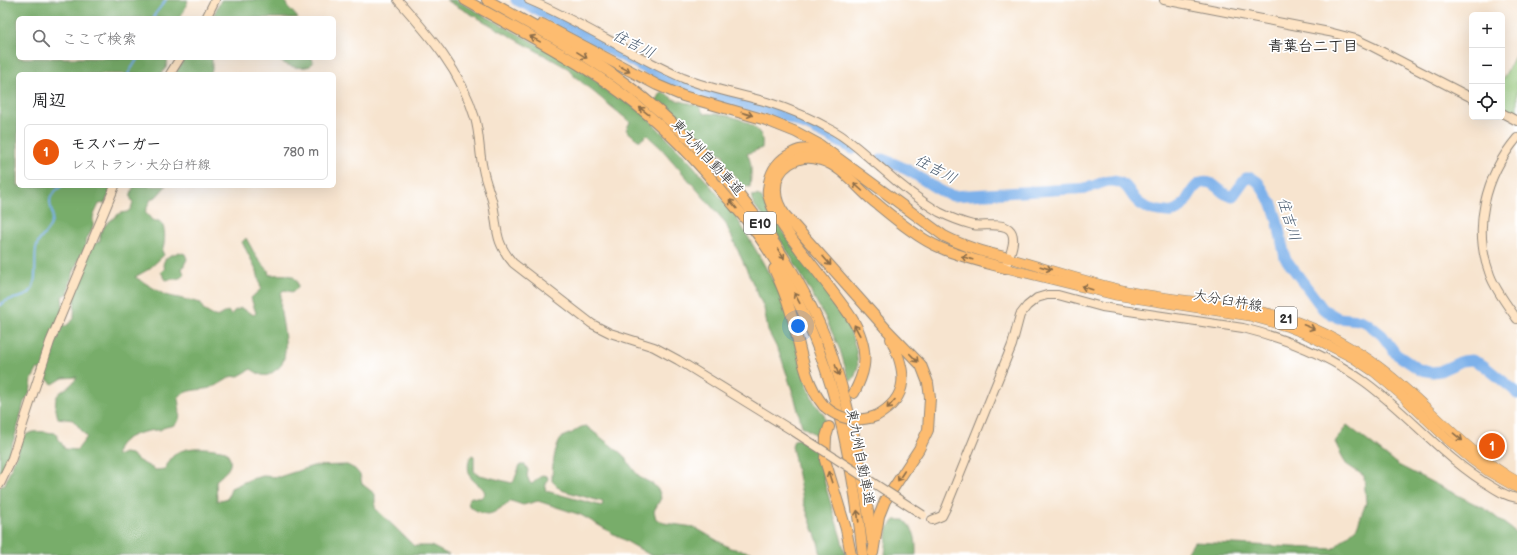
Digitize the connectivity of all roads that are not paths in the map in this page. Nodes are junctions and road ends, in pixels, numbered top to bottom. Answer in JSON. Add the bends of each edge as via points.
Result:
{"nodes":[{"id":1,"x":215,"y":0,"type":"edge"},
{"id":2,"x":398,"y":0,"type":"edge"},
{"id":3,"x":465,"y":0,"type":"edge"},
{"id":4,"x":487,"y":0,"type":"edge"},
{"id":5,"x":491,"y":0,"type":"edge"},
{"id":6,"x":529,"y":0,"type":"edge"},
{"id":7,"x":1164,"y":0,"type":"edge"},
{"id":8,"x":207,"y":16,"type":"edge"},
{"id":9,"x":179,"y":60,"type":"edge"},
{"id":10,"x":171,"y":72,"type":"edge"},
{"id":11,"x":1469,"y":96,"type":"edge"},
{"id":12,"x":1505,"y":115,"type":"edge"},
{"id":13,"x":1517,"y":121,"type":"edge"},
{"id":14,"x":1517,"y":138,"type":"edge"},
{"id":15,"x":857,"y":171,"type":"junction"},
{"id":16,"x":114,"y":188,"type":"edge"},
{"id":17,"x":758,"y":235,"type":"junction"},
{"id":18,"x":1009,"y":258,"type":"junction"},
{"id":19,"x":1005,"y":268,"type":"junction"},
{"id":20,"x":1517,"y":319,"type":"edge"},
{"id":21,"x":887,"y":330,"type":"junction"},
{"id":22,"x":854,"y":393,"type":"dead end"},
{"id":23,"x":829,"y":427,"type":"dead end"},
{"id":24,"x":1517,"y":481,"type":"edge"},
{"id":25,"x":0,"y":484,"type":"edge"},
{"id":26,"x":1517,"y":488,"type":"edge"},
{"id":27,"x":1517,"y":498,"type":"edge"},
{"id":28,"x":923,"y":515,"type":"dead end"},
{"id":29,"x":932,"y":520,"type":"dead end"},
{"id":30,"x":870,"y":554,"type":"edge"},
{"id":31,"x":851,"y":555,"type":"edge"}],
"edges":[{"from":1,"to":8,"type":"street"},
{"from":2,"to":28,"type":"street","bridge":true,"via":[[430,37],[466,91],[477,125],[482,165],[493,205],[498,240],[512,263],[592,324],[610,333],[654,347],[678,360]]},
{"from":17,"to":3,"type":"highway","name":"東九州自動車道","number":"E10","one_way":true,"via":[[702,167],[647,113],[606,82],[558,52]]},
{"from":4,"to":30,"type":"highway","name":"東九州自動車道","number":"E10","one_way":true,"via":[[566,45],[650,103],[686,135],[762,225],[811,304],[839,377],[866,493]]},
{"from":5,"to":15,"type":"highway","one_way":true,"via":[[555,30],[657,85],[683,96],[766,120],[796,132]]},
{"from":6,"to":18,"type":"street","via":[[684,78],[704,86],[774,104],[835,131],[940,212],[973,225],[1008,228],[1013,238]]},
{"from":7,"to":11,"type":"street","via":[[1349,37],[1373,46]]},
{"from":9,"to":10,"type":"street"},
{"from":12,"to":13,"type":"street"},
{"from":14,"to":20,"type":"street","via":[[1501,159],[1490,182],[1484,205],[1482,229],[1490,275],[1501,297]]},
{"from":15,"to":18,"type":"highway","via":[[944,236],[961,245]]},
{"from":22,"to":15,"type":"highway","one_way":true,"via":[[862,378],[864,364],[865,353],[861,336],[850,315],[775,214],[768,192],[770,176],[776,165],[796,151],[819,151]]},
{"from":16,"to":25,"type":"street","via":[[50,342],[11,461]]},
{"from":21,"to":17,"type":"highway","one_way":true,"bridge":true,"via":[[898,352],[903,378],[893,404],[876,416],[861,420],[836,415],[824,406],[816,395],[790,309]]},
{"from":30,"to":17,"type":"highway","name":"東九州自動車道","number":"E10","one_way":true,"via":[[832,386],[820,350],[792,290]]},
{"from":18,"to":19,"type":"street"},
{"from":18,"to":24,"type":"main road","name":"大分臼杵線","number":"21","one_way":true,"via":[[1143,294],[1257,310],[1324,333],[1377,365],[1473,450]]},
{"from":19,"to":21,"type":"highway","one_way":true,"via":[[953,253],[921,238],[829,163],[810,157],[793,161],[782,171],[776,183],[777,199],[782,210]]},
{"from":26,"to":19,"type":"main road","name":"大分臼杵線","number":"21","one_way":true,"via":[[1472,460],[1374,372],[1306,334],[1249,316],[1120,296]]},
{"from":21,"to":30,"type":"highway","one_way":true,"via":[[921,365],[928,383],[930,415],[928,430],[919,448],[885,501]]},
{"from":31,"to":23,"type":"highway","one_way":true,"via":[[846,529],[825,460]]},
{"from":27,"to":29,"type":"street","via":[[1502,493],[1468,472],[1365,382],[1310,350],[1243,328],[1102,307],[1052,294],[1037,298],[1020,315],[1012,345],[949,501],[942,516]]}]}
